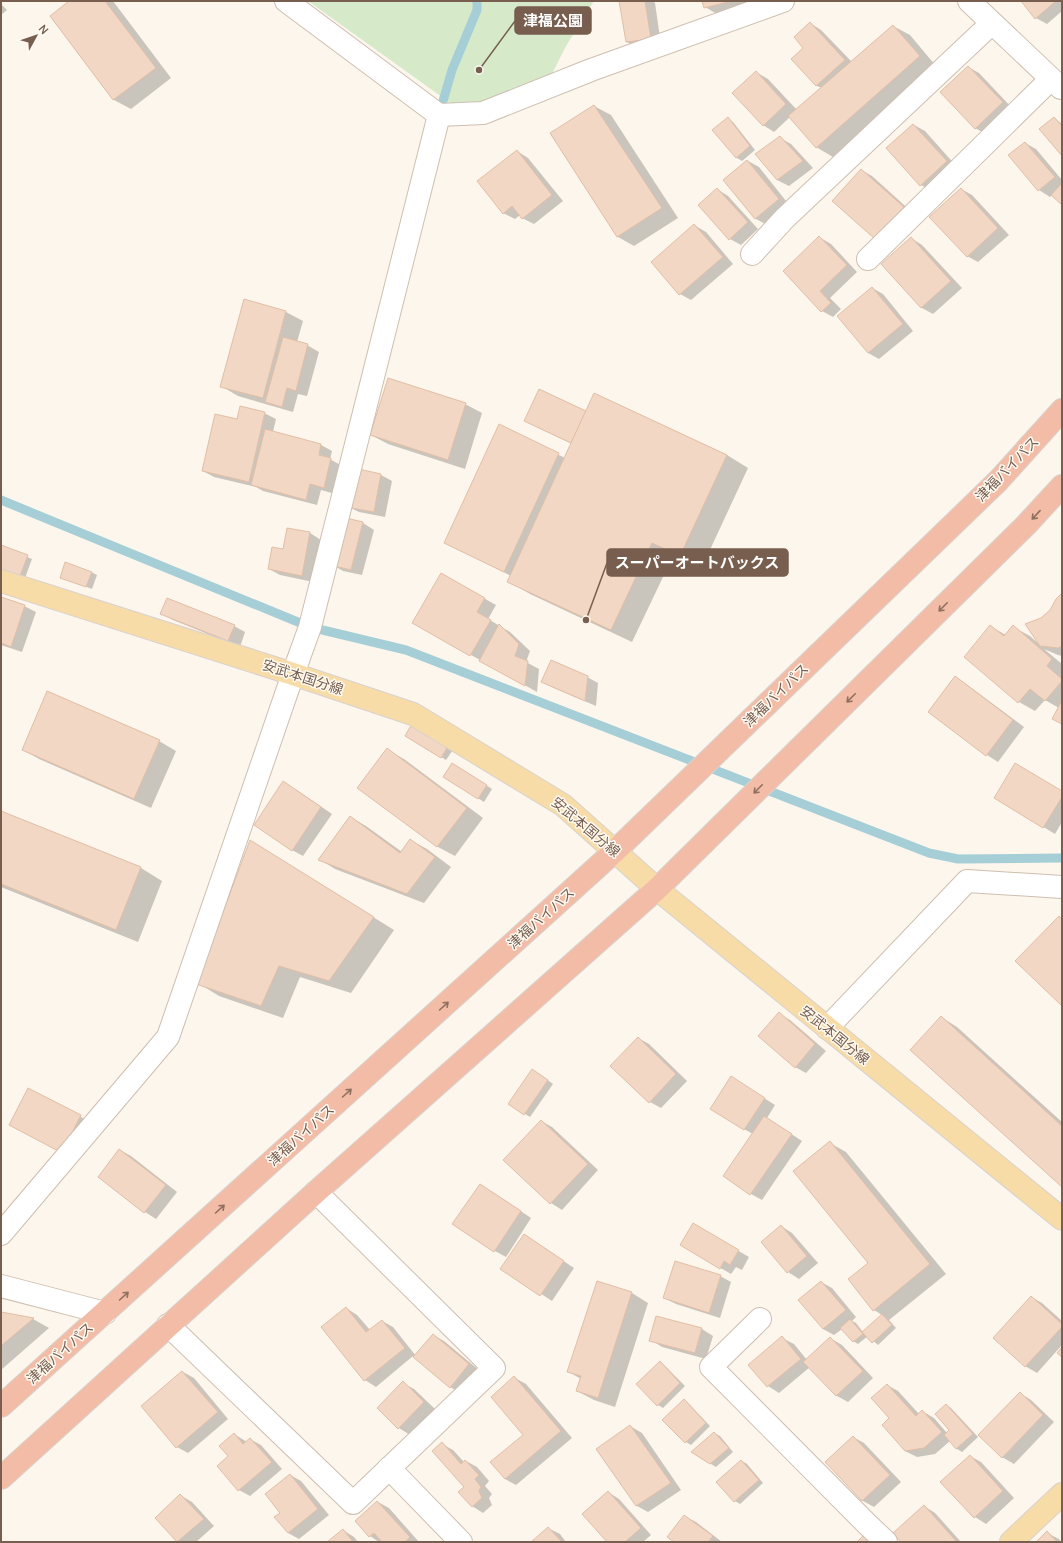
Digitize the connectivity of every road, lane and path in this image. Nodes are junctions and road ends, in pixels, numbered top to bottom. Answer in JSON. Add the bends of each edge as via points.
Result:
{"nodes":[{"id":1,"x":286,"y":1,"type":"edge"},
{"id":2,"x":783,"y":1,"type":"edge"},
{"id":3,"x":969,"y":1,"type":"edge"},
{"id":4,"x":992,"y":23,"type":"junction"},
{"id":5,"x":1057,"y":84,"type":"edge"},
{"id":6,"x":439,"y":115,"type":"junction"},
{"id":7,"x":752,"y":254,"type":"dead end"},
{"id":8,"x":868,"y":259,"type":"dead end"},
{"id":9,"x":1062,"y":410,"type":"edge"},
{"id":10,"x":1062,"y":486,"type":"edge"},
{"id":11,"x":1,"y":581,"type":"edge"},
{"id":12,"x":293,"y":674,"type":"junction"},
{"id":13,"x":615,"y":851,"type":"junction"},
{"id":14,"x":1062,"y":887,"type":"edge"},
{"id":15,"x":657,"y":889,"type":"junction"},
{"id":16,"x":827,"y":1028,"type":"junction"},
{"id":17,"x":316,"y":1192,"type":"junction"},
{"id":18,"x":1062,"y":1219,"type":"edge"},
{"id":19,"x":1,"y":1234,"type":"edge"},
{"id":20,"x":1,"y":1286,"type":"edge"},
{"id":21,"x":105,"y":1313,"type":"junction"},
{"id":22,"x":760,"y":1319,"type":"dead end"},
{"id":23,"x":168,"y":1325,"type":"junction"},
{"id":24,"x":1,"y":1406,"type":"edge"},
{"id":25,"x":389,"y":1468,"type":"junction"},
{"id":26,"x":1,"y":1478,"type":"edge"},
{"id":27,"x":1062,"y":1494,"type":"edge"},
{"id":28,"x":461,"y":1542,"type":"edge"},
{"id":29,"x":886,"y":1542,"type":"edge"},
{"id":30,"x":1011,"y":1542,"type":"edge"}],
"edges":[{"from":1,"to":6,"type":"street"},
{"from":2,"to":6,"type":"street","via":[[591,70],[483,113]]},
{"from":3,"to":4,"type":"street"},
{"from":4,"to":5,"type":"street"},
{"from":4,"to":7,"type":"street","via":[[785,218]]},
{"from":5,"to":8,"type":"street"},
{"from":6,"to":12,"type":"street","via":[[310,627]]},
{"from":9,"to":13,"type":"highway","name":"津福バイパス","via":[[998,481]]},
{"from":10,"to":15,"type":"highway","one_way":true,"via":[[1026,525]]},
{"from":11,"to":12,"type":"main road","name":"安武本国分線"},
{"from":12,"to":13,"type":"main road","name":"安武本国分線","via":[[413,714],[563,805]]},
{"from":12,"to":19,"type":"street","via":[[168,1037]]},
{"from":13,"to":15,"type":"main road","name":"安武本国分線"},
{"from":21,"to":13,"type":"highway","name":"津福バイパス","one_way":true},
{"from":14,"to":16,"type":"street","via":[[967,881]]},
{"from":15,"to":16,"type":"main road","name":"安武本国分線"},
{"from":15,"to":17,"type":"highway"},
{"from":16,"to":18,"type":"main road","name":"安武本国分線"},
{"from":17,"to":23,"type":"highway"},
{"from":17,"to":25,"type":"street","via":[[494,1368]]},
{"from":20,"to":21,"type":"street"},
{"from":21,"to":24,"type":"highway","name":"津福バイパス"},
{"from":22,"to":29,"type":"street","via":[[711,1367]]},
{"from":23,"to":25,"type":"street","via":[[353,1503]]},
{"from":23,"to":26,"type":"highway"},
{"from":25,"to":28,"type":"street"},
{"from":27,"to":30,"type":"main road"}]}
